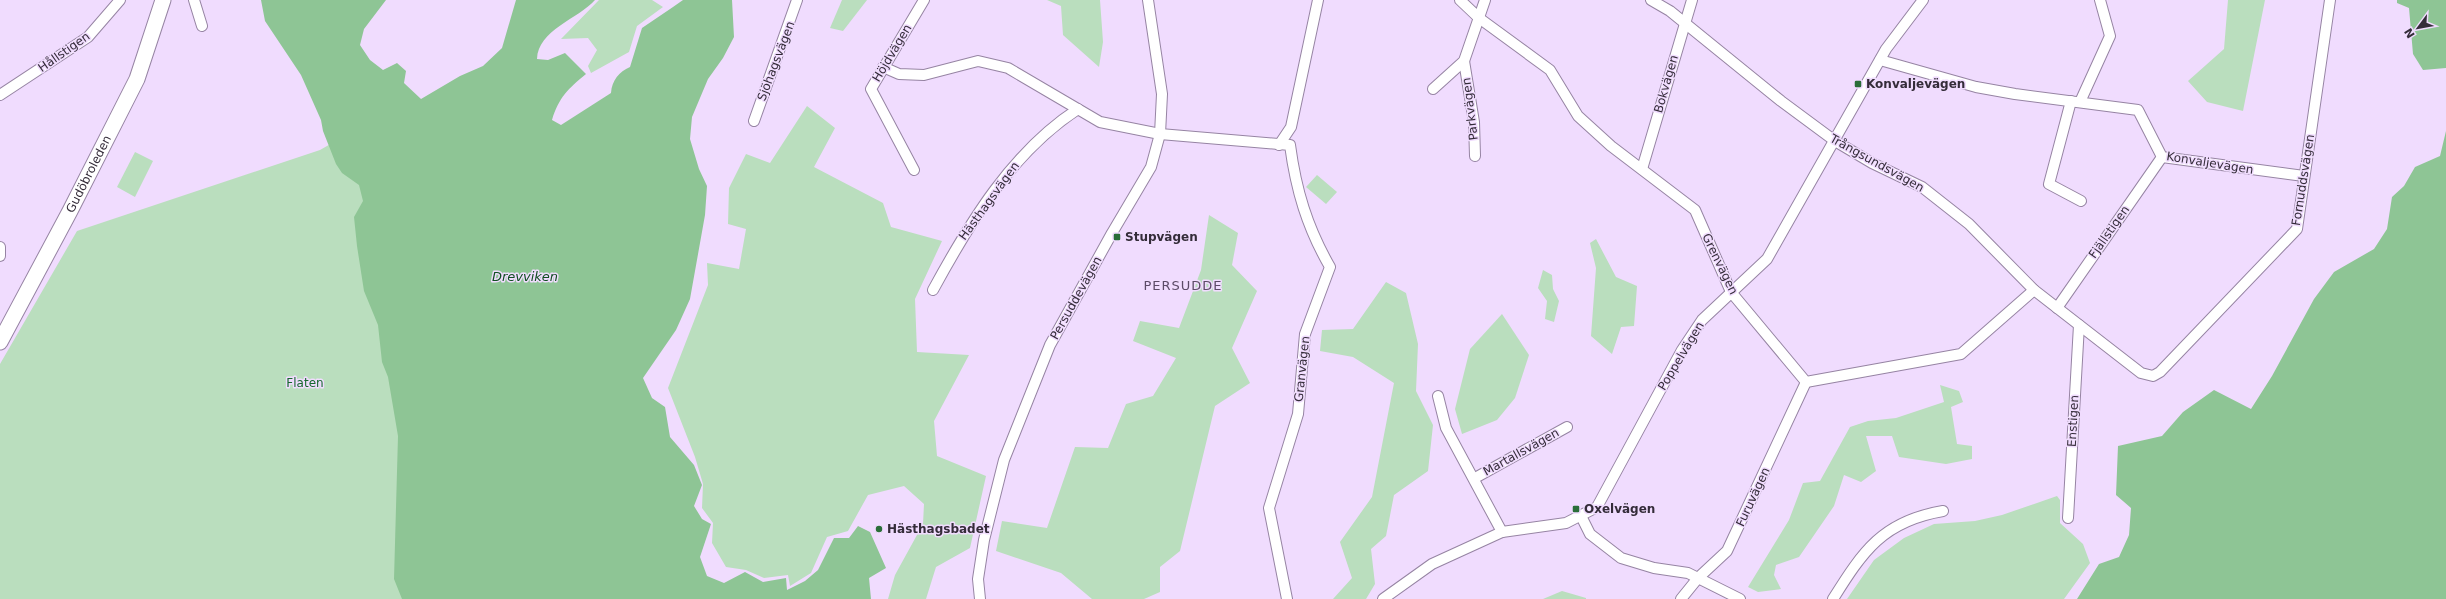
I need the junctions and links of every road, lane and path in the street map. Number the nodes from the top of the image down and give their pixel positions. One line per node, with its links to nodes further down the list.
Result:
1 (120, 0): 23 (street, Hållstigen)
2 (156, 0): 42 (main road, Gudöbroleden)
3 (163, 0): 44 (main road, Gudöbroleden)
4 (194, 0): 18 (street)
5 (797, 0): 26 (street, Sjöhagsvägen)
6 (924, 0): 21 (street, Höjdvägen)
7 (1148, 0): 27 (street, Persuddevägen)
8 (1318, 0): 29 (street)
9 (1460, 0): 16 (street, Grenvägen)
10 (1485, 0): 16 (street, Parkvägen)
11 (1651, 0): 17 (street, Trångsundsvägen)
12 (1692, 0): 17 (street, Bokvägen)
13 (1923, 0): 19 (street, Poppelvägen)
14 (2100, 0): 24 (street)
15 (2330, 0): 34 (street, Fornuddsvägen)
16 (1479, 18): 20 (street, Parkvägen); 32 (street, Grenvägen)
17 (1684, 22): 28 (street, Trångsundsvägen); 32 (street, Bokvägen)
18 (202, 26)
19 (1880, 60): 24 (street, Konvaljevägen); 28 (street, Poppelvägen)
20 (1464, 62): 22 (street, Parkvägen); 30 (street, Parkvägen)
21 (883, 67): 25 (street); 33 (street, Höjdvägen)
22 (1433, 89)
23 (0, 95)
24 (2076, 102): 31 (street, Konvaljevägen); 35 (street)
25 (1078, 109): 27 (street); 38 (street, Hästhagsvägen)
26 (754, 121)
27 (1160, 134): 29 (street); 55 (street, Persuddevägen)
28 (1835, 141): 39 (street, Trångsundsvägen); 40 (street, Poppelvägen)
29 (1279, 145): 56 (street, Granvägen)
30 (1475, 156)
31 (2162, 157): 34 (street, Konvaljevägen); 41 (street, Fjällstigen)
32 (1642, 168): 40 (street, Grenvägen)
33 (914, 170)
34 (2304, 176): 45 (street, Fornuddsvägen)
35 (2081, 201)
36 (0, 247): 37 (street)
37 (0, 256)
38 (932, 290)
39 (2034, 290): 41 (street, Trångsundsvägen); 46 (street)
40 (1731, 292): 46 (street, Grenvägen); 51 (street, Poppelvägen)
41 (2057, 308): 43 (street, Trångsundsvägen)
42 (0, 321)
43 (2079, 325): 45 (street, Trångsundsvägen); 52 (street, Enstigen)
44 (0, 342)
45 (2153, 376)
46 (1806, 382): 54 (street, Furuvägen)
47 (1438, 396): 49 (street, Martallsvägen)
48 (1567, 427): 49 (street, Martallsvägen)
49 (1474, 478): 53 (street, Martallsvägen)
50 (1943, 511): 60 (street)
51 (1581, 516): 53 (street, Poppelvägen); 54 (street)
52 (2068, 518)
53 (1502, 532): 57 (street, Poppelvägen)
54 (1698, 578): 58 (street, Furuvägen); 59 (street)
55 (980, 599)
56 (1287, 599)
57 (1383, 599)
58 (1680, 599)
59 (1740, 599)
60 (1833, 599)

